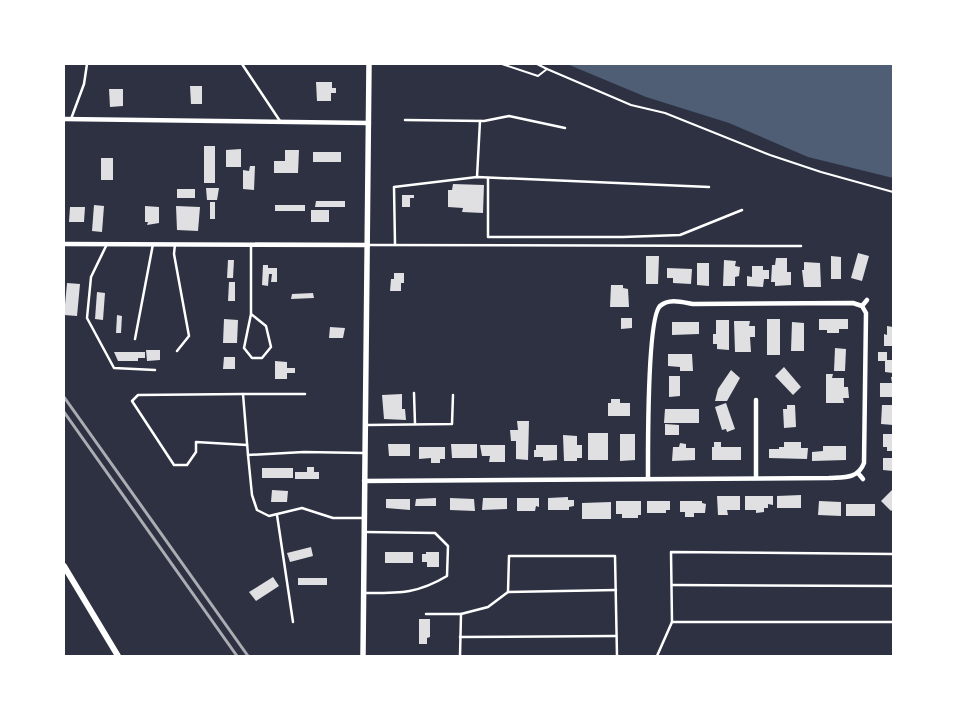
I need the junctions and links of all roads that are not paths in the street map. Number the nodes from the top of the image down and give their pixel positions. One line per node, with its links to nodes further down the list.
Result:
1 (87, 64): 5 (lane)
2 (242, 64): 8 (lane)
3 (369, 64): 9 (street)
4 (64, 119): 5 (street)
5 (71, 119): 8 (street)
6 (405, 120): 7 (lane)
7 (480, 121): 10 (lane); 11 (lane)
8 (281, 122): 9 (street)
9 (369, 123): 20 (street)
10 (565, 128)
11 (477, 177): 12 (lane); 21 (lane)
12 (488, 178): 13 (lane); 14 (lane)
13 (709, 187)
14 (742, 210)
15 (64, 244): 16 (street)
16 (106, 244): 17 (street); 30 (lane)
17 (153, 244): 18 (street); 28 (lane)
18 (175, 244): 19 (street); 29 (lane)
19 (251, 244): 20 (street); 27 (lane)
20 (368, 245): 21 (lane); 37 (street)
21 (395, 245): 22 (lane)
22 (801, 246)
23 (657, 299): 25 (street)
24 (867, 300): 26 (street)
25 (661, 305): 26 (street); 43 (street)
26 (862, 306): 41 (street)
27 (251, 314): 27 (lane)
28 (135, 339)
29 (177, 351)
30 (155, 370)
31 (414, 393): 36 (lane)
32 (243, 394): 33 (lane); 38 (lane); 38 (lane)
33 (304, 394)
34 (453, 395): 36 (lane)
35 (756, 400): 42 (street)
36 (415, 424): 37 (lane)
37 (366, 425): 39 (street)
38 (247, 445): 40 (lane)
39 (364, 453): 40 (lane); 45 (street)
40 (248, 455): 46 (lane)
41 (858, 473): 42 (street); 44 (street)
42 (756, 478): 43 (street)
43 (648, 479): 45 (street)
44 (863, 479)
45 (364, 481): 47 (street)
46 (277, 515): 47 (lane); 59 (lane)
47 (365, 518): 48 (street)
48 (365, 532): 55 (street); 55 (lane)
49 (893, 554): 51 (lane)
50 (64, 566): 56 (main road)
51 (672, 585): 52 (lane); 60 (lane)
52 (893, 586)
53 (616, 590): 54 (lane); 54 (lane); 62 (lane)
54 (508, 592): 58 (lane)
55 (363, 593): 66 (street)
56 (92, 612): 64 (main road); 65 (main road)
57 (426, 614): 58 (lane)
58 (461, 614): 63 (lane)
59 (293, 622)
60 (672, 622): 61 (lane); 69 (lane)
61 (893, 622)
62 (617, 636): 63 (lane); 68 (lane)
63 (460, 637): 67 (lane)
64 (113, 656)
65 (118, 656)
66 (363, 656)
67 (460, 656)
68 (617, 656)
69 (657, 656)

